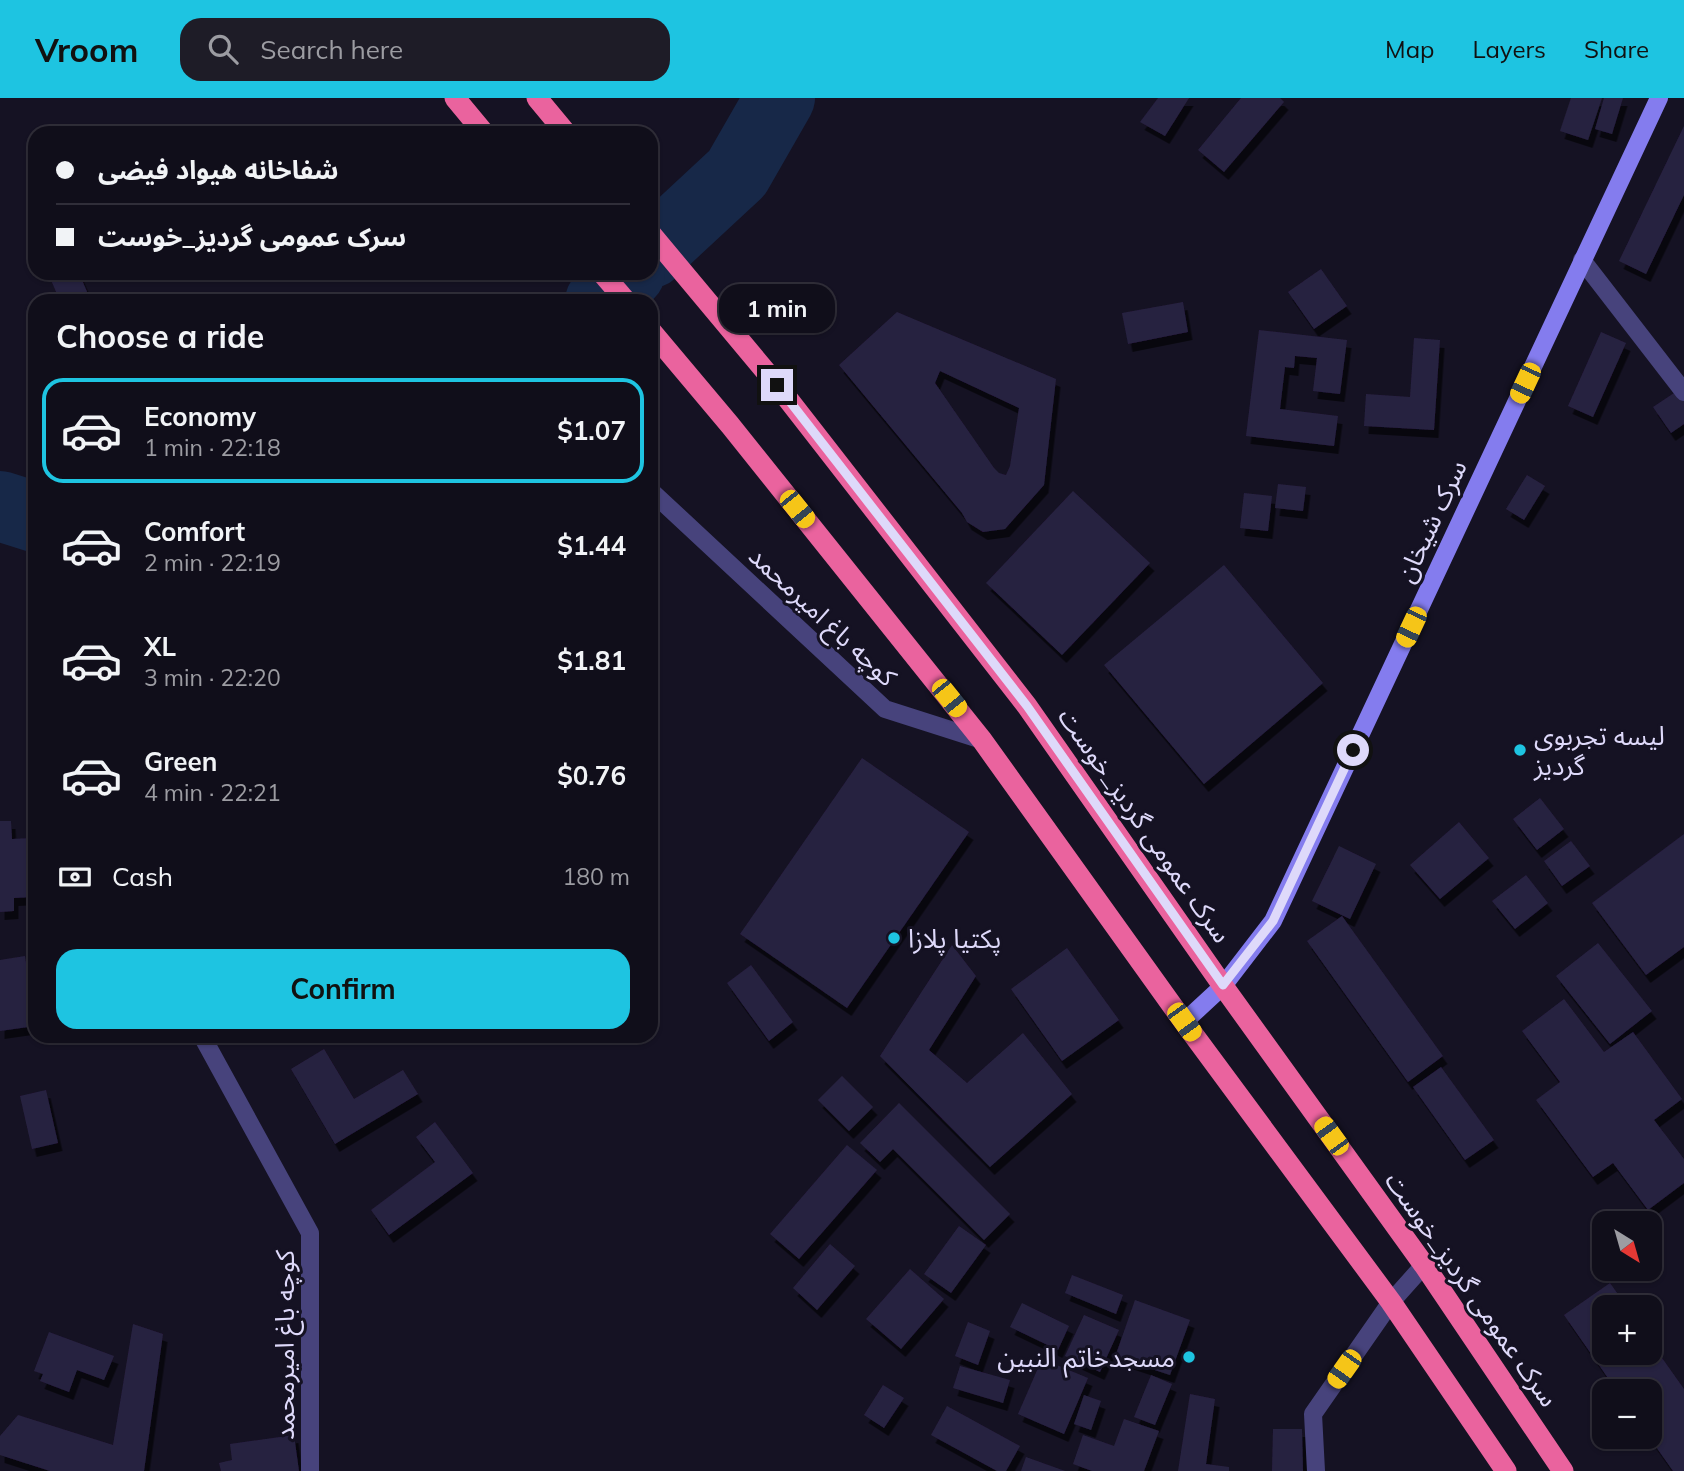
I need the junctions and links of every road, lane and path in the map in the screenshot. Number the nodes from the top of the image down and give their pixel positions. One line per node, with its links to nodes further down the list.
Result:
1 (455, 98): 4 (highway)
2 (537, 98): 5 (highway)
3 (1659, 98): 7 (street, سرک شیخان)
4 (478, 126)
5 (560, 126)
6 (658, 242): 14 (highway, سرک عمومی گردیز_خوست)
7 (1583, 260): 11 (street); 14 (street, سرک شیخان)
8 (608, 280): 9 (highway)
9 (620, 294)
10 (658, 339): 13 (highway)
11 (1684, 392)
12 (658, 498): 13 (street, کوچه باغ امیرمحمد)
13 (982, 740): 15 (highway)
14 (1223, 985): 15 (street, سرک شیخان); 17 (highway, سرک عمومی گردیز_خوست)
15 (1184, 1022): 18 (highway)
16 (206, 1043): 19 (street, کوچه باغ امیرمحمد)
17 (1424, 1265): 18 (street); 22 (highway, سرک عمومی گردیز_خوست)
18 (1391, 1302): 20 (street); 21 (highway)
19 (310, 1471)
20 (1316, 1471)
21 (1506, 1471)
22 (1563, 1471)

